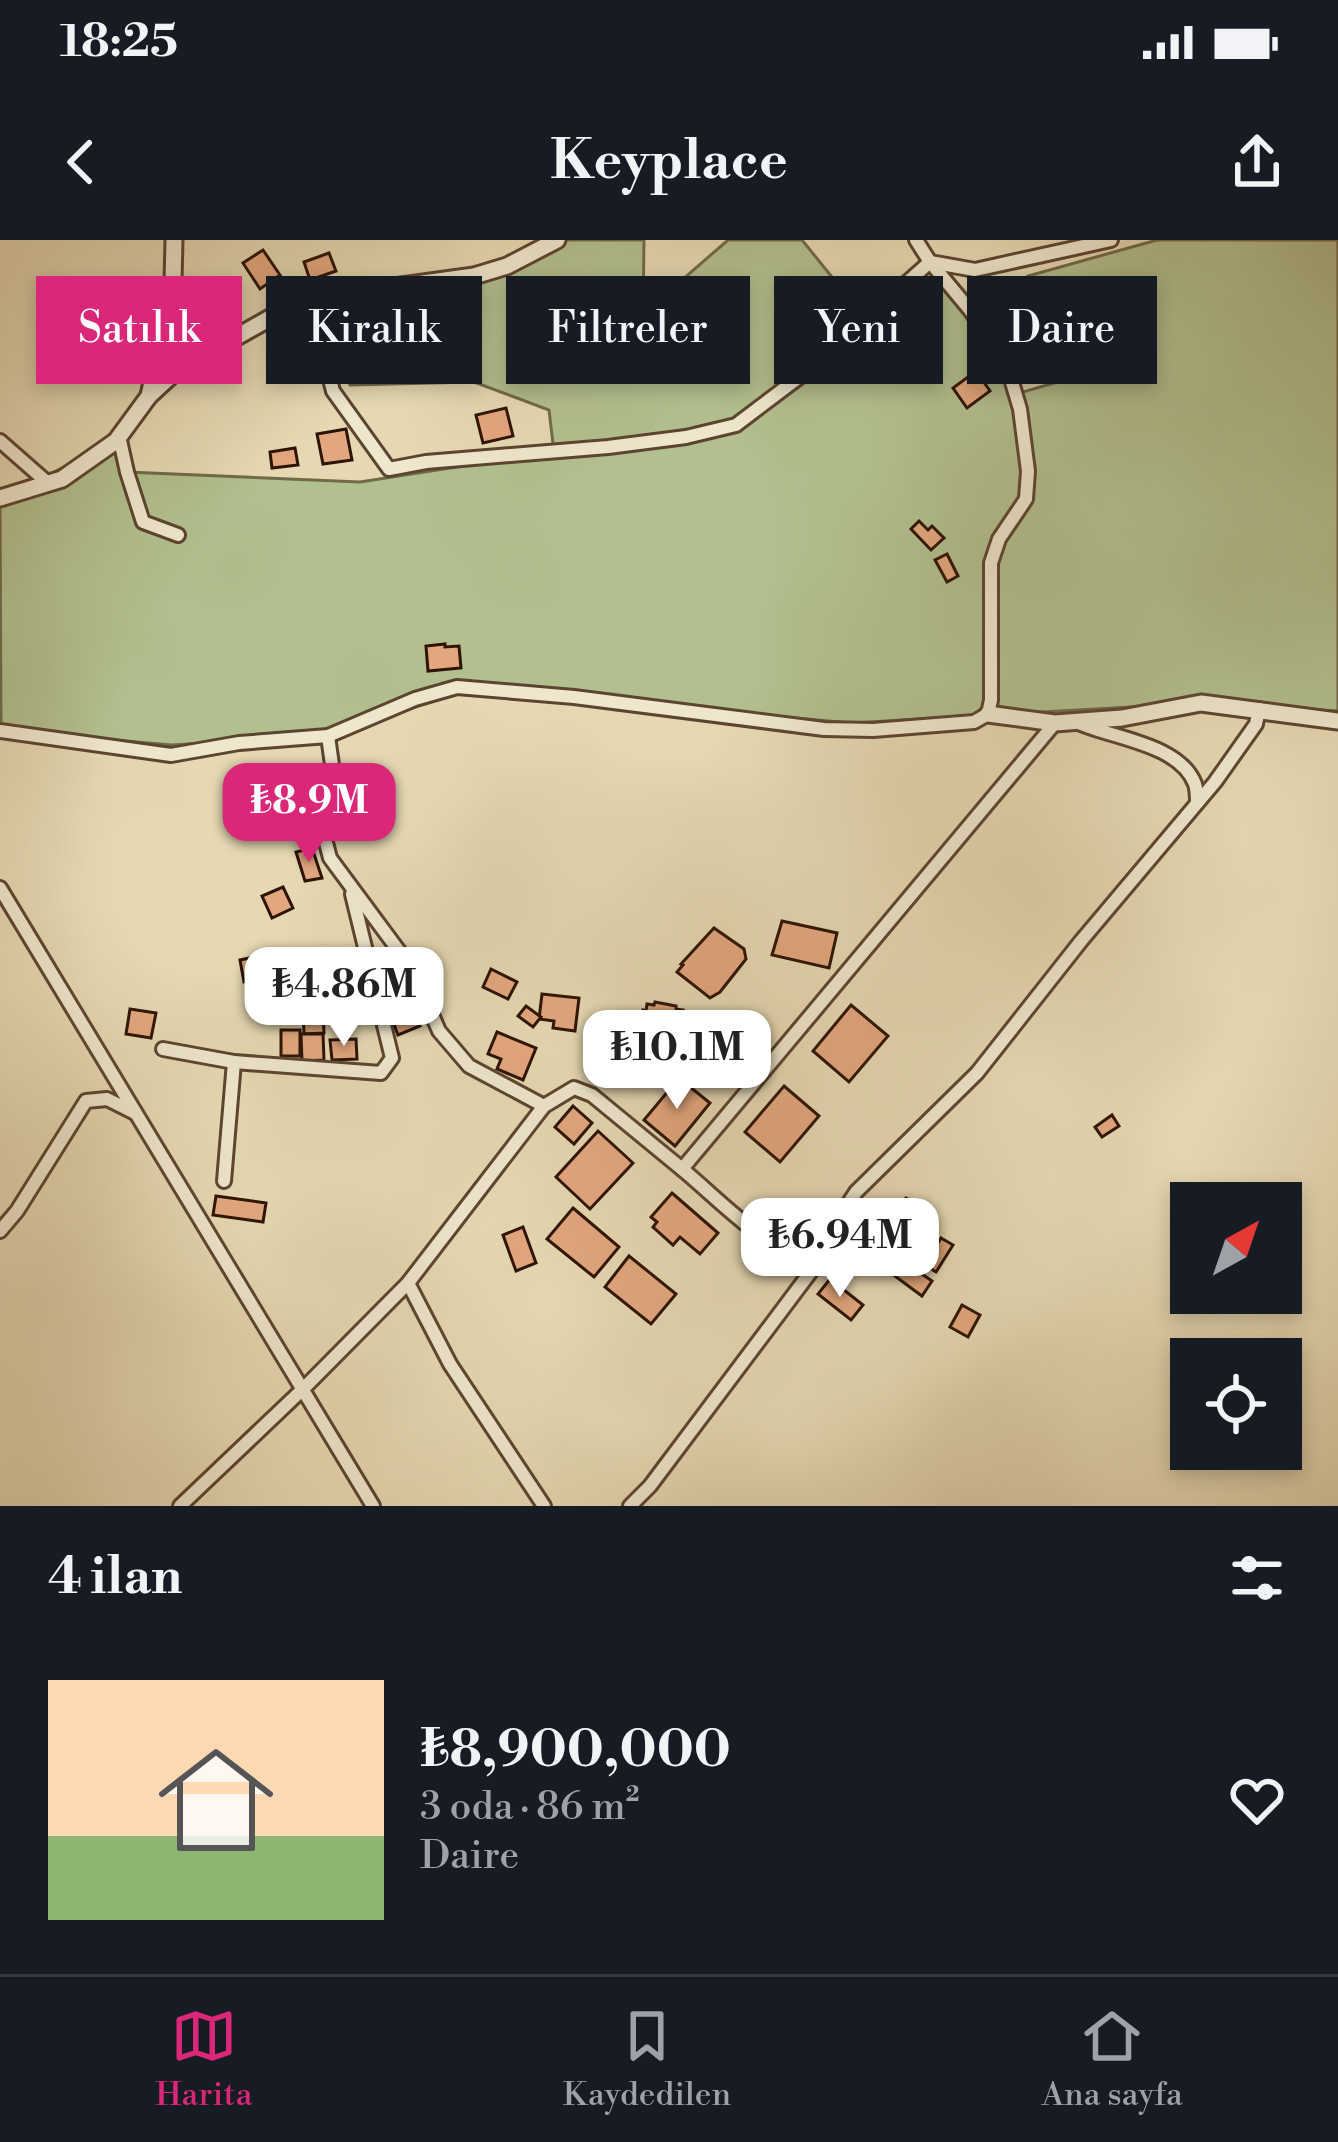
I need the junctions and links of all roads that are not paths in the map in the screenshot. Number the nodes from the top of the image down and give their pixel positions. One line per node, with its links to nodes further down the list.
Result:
1 (174, 240): 9 (street)
2 (557, 240): 6 (street)
3 (916, 240): 5 (street)
4 (1111, 240): 5 (street)
5 (930, 262): 8 (street); 16 (street)
6 (474, 276)
7 (266, 320): 9 (street)
8 (331, 384)
9 (149, 396): 10 (street)
10 (119, 436): 12 (street); 14 (street)
11 (0, 441): 12 (street)
12 (49, 484): 13 (street)
13 (0, 498)
14 (178, 535)
15 (1259, 709): 17 (street); 18 (street); 22 (street)
16 (988, 714): 19 (street); 21 (street)
17 (1338, 721)
18 (1075, 722): 19 (street); 22 (street)
19 (1055, 723): 29 (street)
20 (0, 731): 21 (street)
21 (328, 736): 23 (street)
22 (1197, 803): 32 (street)
23 (351, 887): 26 (street); 27 (street)
24 (0, 888): 28 (street)
25 (163, 1049): 26 (street)
26 (234, 1062): 30 (street)
27 (544, 1106): 29 (street); 33 (street)
28 (140, 1115): 31 (street); 34 (street)
29 (682, 1168): 32 (street)
30 (224, 1181)
31 (0, 1231)
32 (818, 1262): 38 (street)
33 (408, 1283): 34 (street); 37 (street)
34 (303, 1389): 35 (street); 36 (street)
35 (180, 1506)
36 (374, 1506)
37 (544, 1506)
38 (630, 1506)

